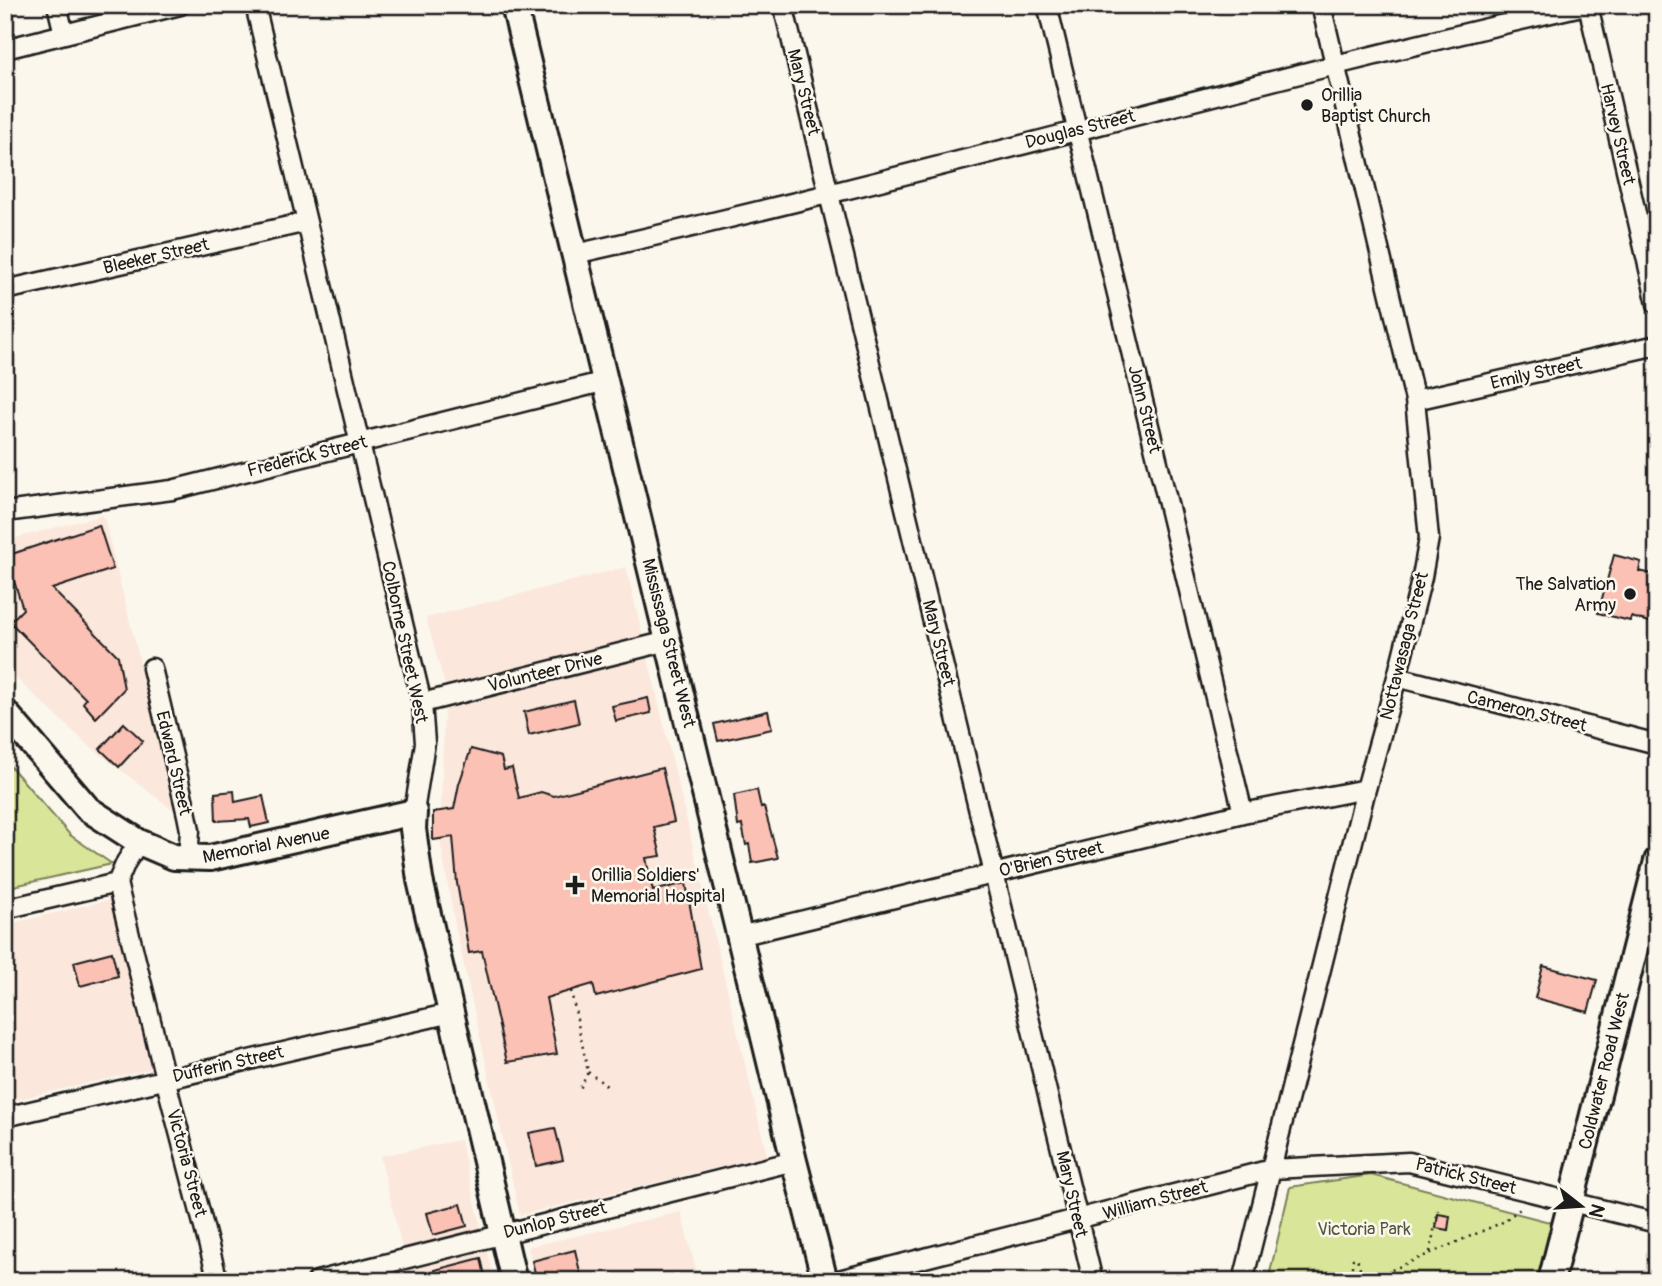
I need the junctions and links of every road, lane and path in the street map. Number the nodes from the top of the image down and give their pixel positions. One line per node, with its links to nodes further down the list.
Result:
1 (57, 5): 9 (street)
2 (180, 5): 9 (street)
3 (255, 5): 14 (street, Colborne Street West)
4 (514, 5): 15 (main road, Mississaga Street West)
5 (783, 5): 13 (street, Mary Street)
6 (1047, 5): 12 (street, John Street)
7 (1321, 5): 11 (street, Nottawasaga Street)
8 (1587, 5): 11 (street, Douglas Street); 17 (street, Harvey Street)
9 (64, 34): 10 (street)
10 (5, 49)
11 (1335, 66): 12 (street, Douglas Street); 20 (street, Nottawasaga Street)
12 (1077, 130): 13 (street, Douglas Street); 31 (street, John Street)
13 (828, 193): 15 (street, Douglas Street); 35 (street, Mary Street)
14 (307, 222): 16 (street, Bleeker Street); 21 (street, Colborne Street West)
15 (575, 254): 19 (main road, Mississaga Street West)
16 (5, 290)
17 (1657, 304)
18 (1657, 345): 20 (street, Emily Street)
19 (606, 381): 21 (street, Frederick Street); 23 (main road, Mississaga Street West)
20 (1415, 400): 25 (street, Nottawasaga Street)
21 (360, 442): 22 (street, Frederick Street); 26 (street, Colborne Street West)
22 (5, 512)
23 (668, 641): 26 (street, Volunteer Drive); 38 (main road, Mississaga Street West)
24 (152, 668): 33 (street, Edward Street)
25 (1397, 677): 28 (street, Cameron Street); 29 (street, Nottawasaga Street)
26 (422, 703): 30 (street, Colborne Street West)
27 (5, 712): 32 (main road, Memorial Avenue)
28 (1657, 744)
29 (1366, 789): 31 (street, O'Brien Street); 47 (street, Nottawasaga Street)
30 (414, 812): 33 (main road, Memorial Avenue); 40 (main road, Colborne Street West)
31 (1243, 813): 35 (street, O'Brien Street)
32 (139, 842): 33 (main road, Memorial Avenue); 36 (street)
33 (188, 859)
34 (1657, 861): 49 (main road, Coldwater Road West)
35 (995, 872): 38 (street, O'Brien Street); 51 (street, Mary Street)
36 (117, 883): 37 (street); 42 (street, Victoria Street)
37 (5, 909)
38 (739, 936): 46 (main road, Mississaga Street West)
39 (571, 991): 41 (path)
40 (451, 1013): 42 (street, Dufferin Street); 53 (main road, Colborne Street West)
41 (589, 1072): 43 (path); 44 (path)
42 (165, 1078): 45 (street, Dufferin Street); 55 (street, Victoria Street)
43 (607, 1086)
44 (579, 1091)
45 (5, 1117)
46 (793, 1161): 53 (street, Dunlop Street); 58 (main road, Mississaga Street West)
47 (1272, 1170): 48 (street, Patrick Street); 51 (street, William Street); 61 (street, Nottawasaga Street)
48 (1539, 1194): 49 (street, Patrick Street); 54 (path)
49 (1571, 1202): 52 (street, Patrick Street); 64 (main road, Coldwater Road West)
50 (1438, 1210): 54 (path)
51 (1079, 1220): 59 (street, William Street); 60 (street, Mary Street)
52 (1657, 1223)
53 (503, 1234): 56 (street, Dunlop Street); 57 (main road, Colborne Street West)
54 (1430, 1253): 63 (path)
55 (218, 1281)
56 (317, 1281)
57 (514, 1281)
58 (825, 1281)
59 (835, 1281)
60 (1093, 1281)
61 (1243, 1281)
62 (1350, 1281): 63 (path)
63 (1365, 1281)
64 (1551, 1281)

